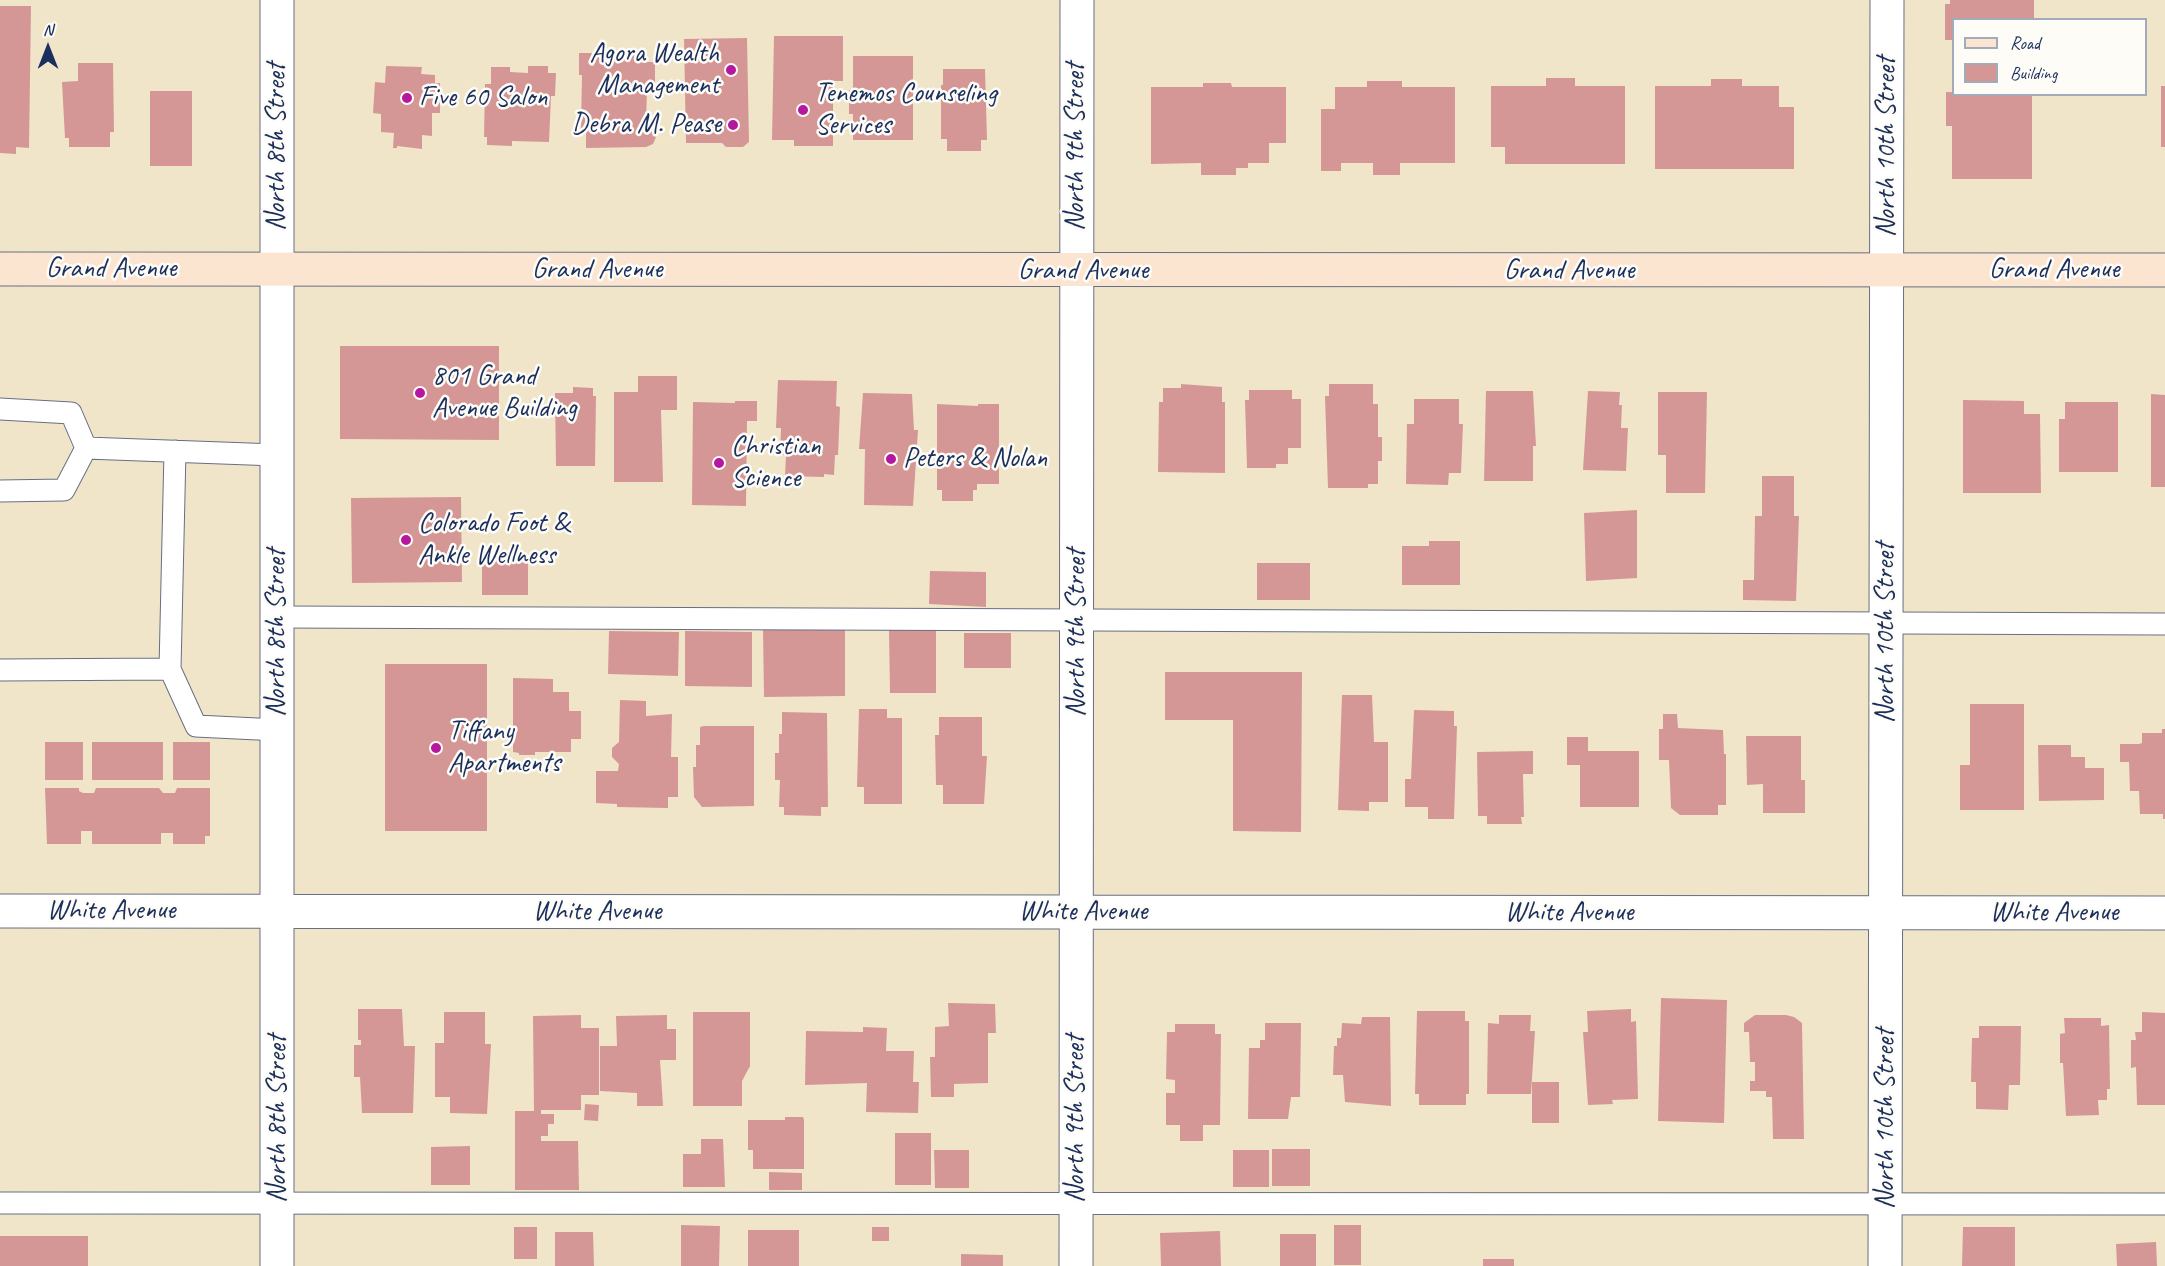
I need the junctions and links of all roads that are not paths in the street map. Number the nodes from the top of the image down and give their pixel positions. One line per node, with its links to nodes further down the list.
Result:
1 (277, 0): 5 (street, North 8th Street)
2 (1077, 0): 7 (street, North 9th Street)
3 (1887, 0): 8 (street, North 10th Street)
4 (0, 269): 5 (main road, Grand Avenue)
5 (277, 269): 7 (main road, Grand Avenue); 12 (street, North 8th Street)
6 (2165, 270): 8 (main road, Grand Avenue)
7 (1075, 271): 8 (main road, Grand Avenue); 15 (street, North 9th Street)
8 (1887, 271): 16 (street, North 10th Street)
9 (0, 409): 10 (lane)
10 (86, 448): 11 (lane); 13 (lane)
11 (175, 451): 12 (lane); 18 (lane)
12 (276, 455): 14 (street, North 8th Street)
13 (0, 491)
14 (278, 617): 15 (lane); 20 (street, North 8th Street)
15 (1078, 620): 16 (lane); 23 (street, North 9th Street)
16 (1886, 623): 17 (lane); 24 (street, North 10th Street)
17 (2165, 624)
18 (170, 669): 19 (lane); 20 (lane)
19 (0, 670)
20 (278, 730): 22 (street, North 8th Street)
21 (0, 911): 22 (street, White Avenue)
22 (279, 912): 23 (street, White Avenue); 27 (street, North 8th Street)
23 (1075, 912): 24 (street, White Avenue); 29 (street, North 9th Street)
24 (1886, 913): 25 (street, White Avenue); 30 (street, North 10th Street)
25 (2165, 913)
26 (0, 1203): 27 (lane)
27 (277, 1204): 29 (lane); 31 (street, North 8th Street)
28 (2165, 1204): 30 (lane)
29 (1076, 1205): 30 (lane); 32 (street, North 9th Street)
30 (1885, 1205): 33 (street, North 10th Street)
31 (277, 1266)
32 (1076, 1266)
33 (1885, 1266)

